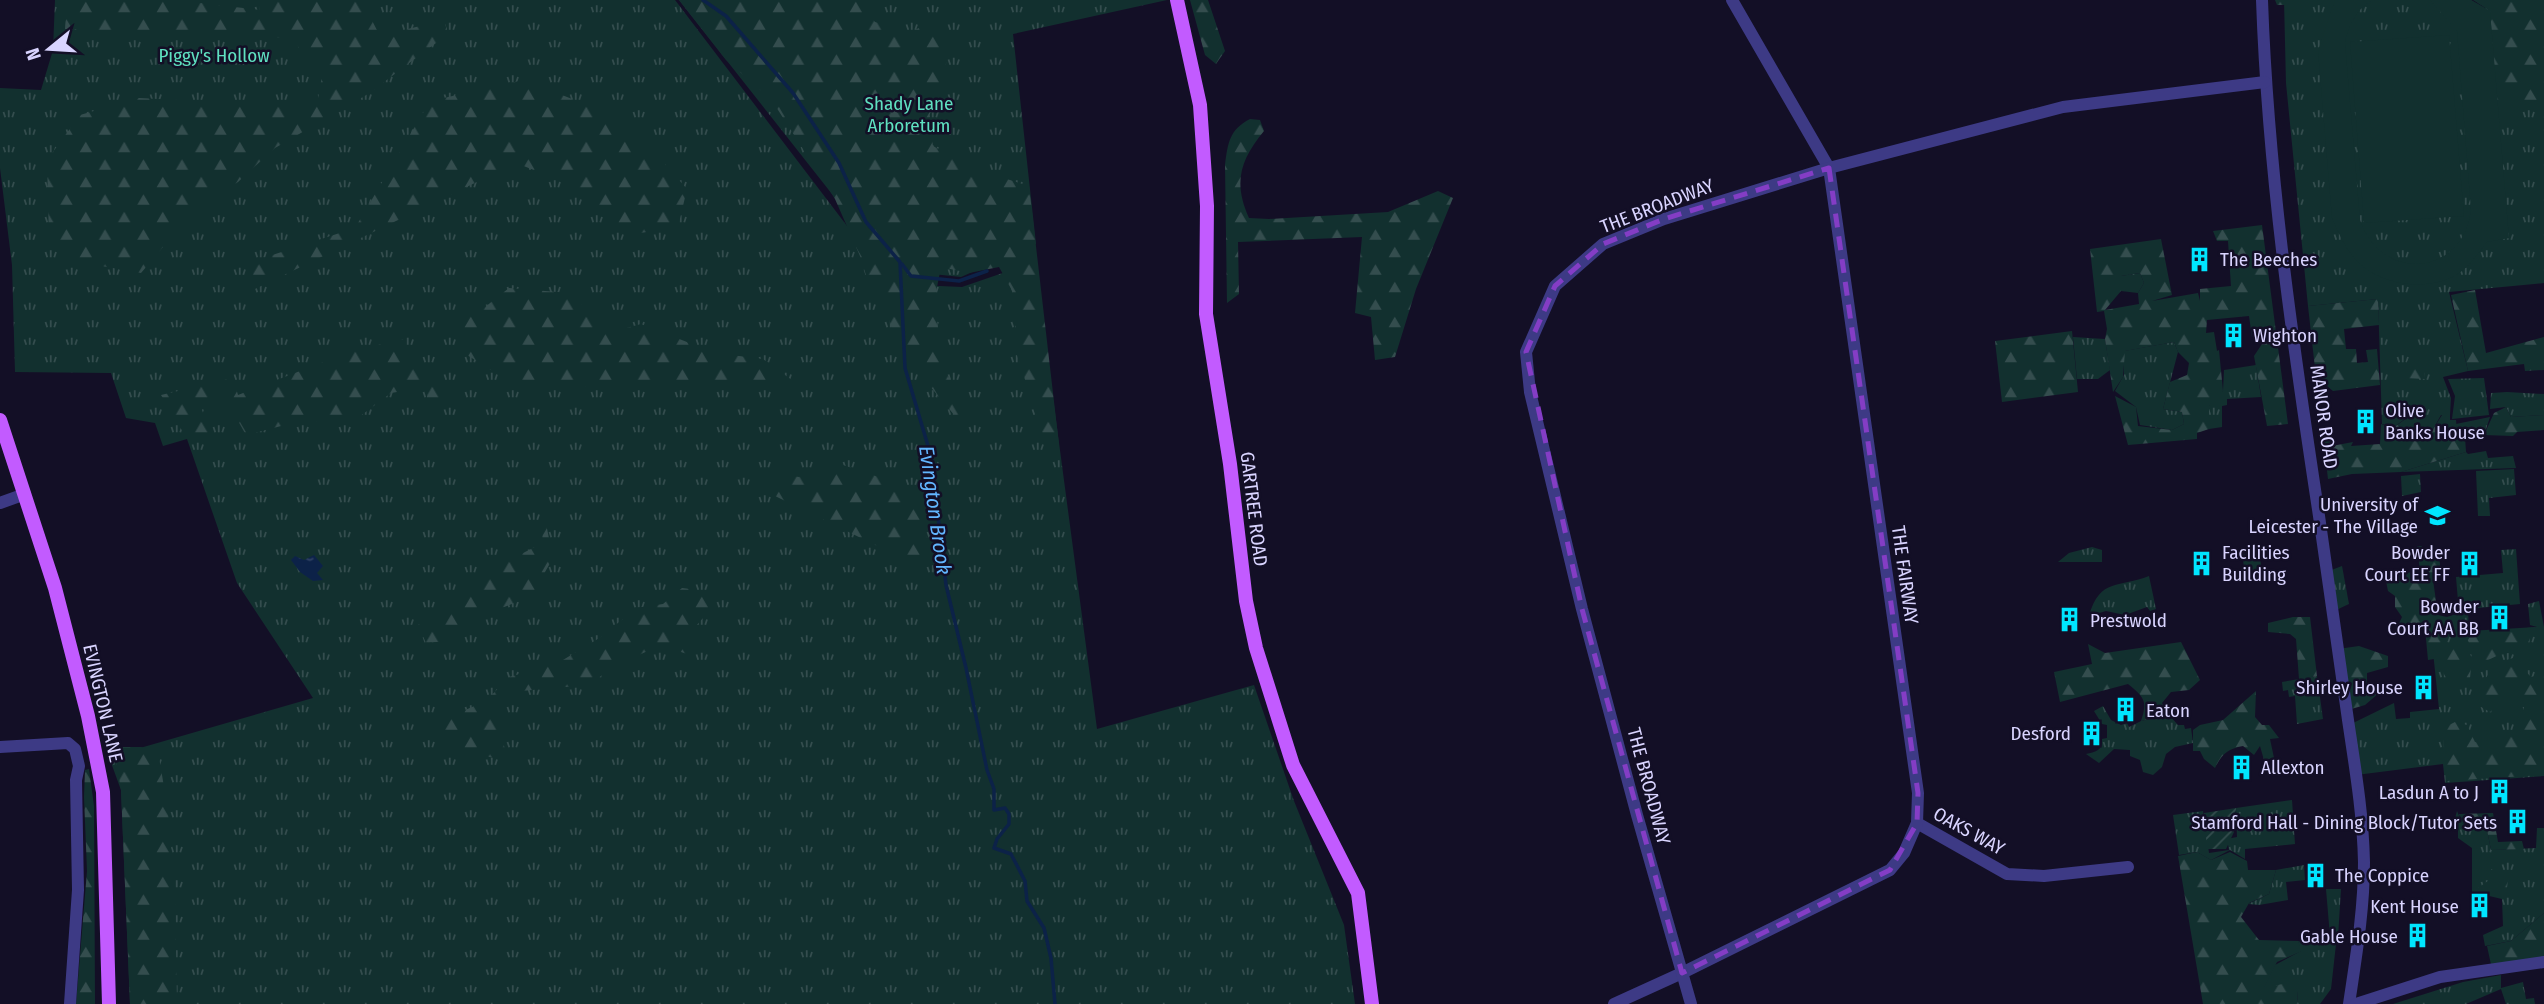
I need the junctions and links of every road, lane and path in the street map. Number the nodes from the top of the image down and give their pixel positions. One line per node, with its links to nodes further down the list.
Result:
1 (1177, 0): 16 (main road, GARTREE ROAD)
2 (1732, 0): 5 (street, THE FAIRWAY)
3 (2262, 0): 4 (street, MANOR ROAD)
4 (2265, 82): 5 (street, THE BROADWAY); 19 (street, MANOR ROAD)
5 (1829, 169): 10 (street, THE FAIRWAY); 13 (street, THE BROADWAY)
6 (0, 420): 7 (main road, EVINGTON LANE)
7 (25, 494): 8 (street); 15 (main road, EVINGTON LANE)
8 (0, 503)
9 (0, 747): 14 (street, EVINGTON LANE)
10 (1917, 823): 11 (street, OAKS WAY); 13 (street, THE FAIRWAY)
11 (2128, 867)
12 (2544, 962): 20 (street)
13 (1682, 973): 17 (street, THE FAIRWAY); 18 (street, THE BROADWAY)
14 (70, 1004)
15 (109, 1004)
16 (1373, 1004)
17 (1614, 1004)
18 (1691, 1004)
19 (2349, 1004)
20 (2356, 1004)

